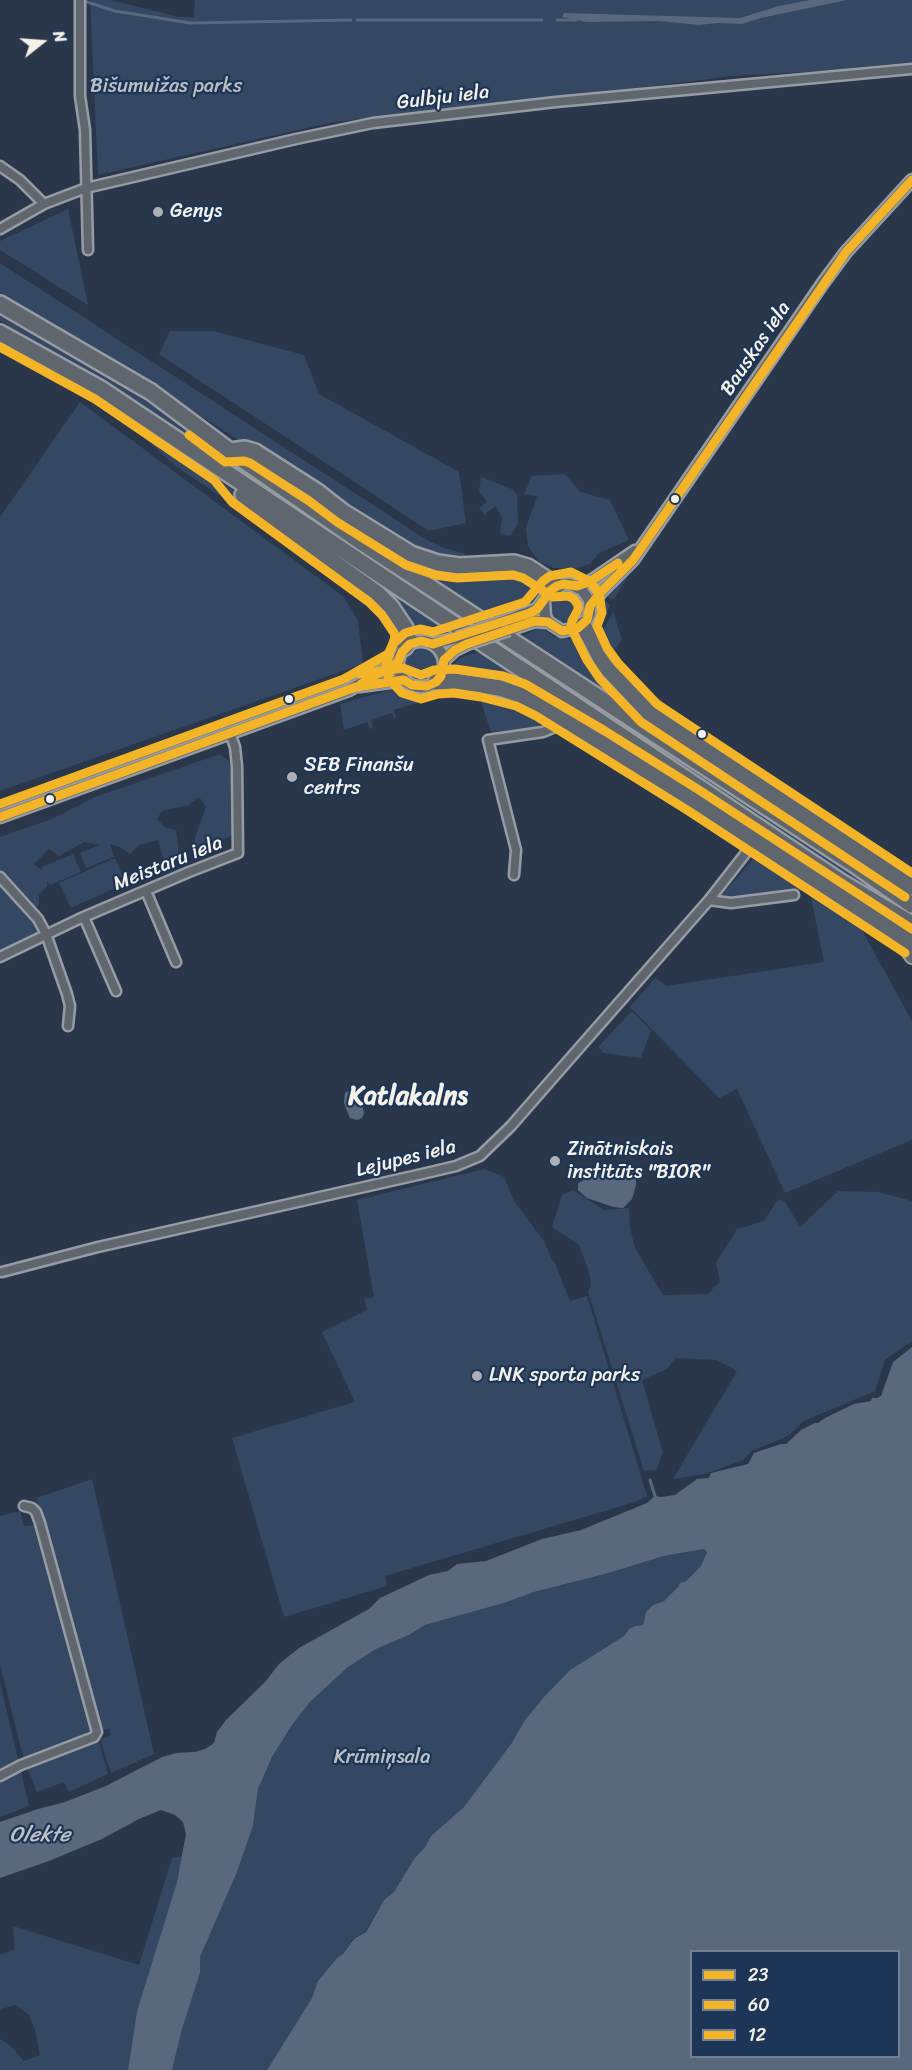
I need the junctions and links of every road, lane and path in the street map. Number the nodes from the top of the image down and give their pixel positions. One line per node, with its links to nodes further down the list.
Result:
1 (80, 0): 5 (street)
2 (912, 69): 5 (street, Gulbju iela)
3 (0, 166): 6 (street)
4 (912, 180): 13 (main road, Bauskas iela)
5 (86, 188): 6 (street, Gulbju iela); 8 (street)
6 (44, 204): 7 (street, Gulbju iela)
7 (0, 229)
8 (88, 250)
9 (0, 304): 11 (highway)
10 (0, 333): 12 (highway)
11 (230, 451): 14 (highway); 39 (highway)
12 (223, 471): 23 (highway); 41 (highway)
13 (641, 547): 15 (main road); 17 (main road, Bauskas iela)
14 (557, 586): 15 (main road); 16 (main road)
15 (577, 586): 17 (main road)
16 (544, 602): 18 (main road); 20 (main road)
17 (590, 606): 19 (main road)
18 (548, 622): 19 (main road); 20 (main road)
19 (583, 625): 35 (highway)
20 (504, 626): 21 (main road, bridge)
21 (462, 641): 22 (main road); 24 (main road)
22 (433, 645): 23 (main road); 24 (main road)
23 (405, 647): 25 (main road)
24 (444, 660): 27 (main road)
25 (398, 662): 26 (main road); 28 (main road)
26 (404, 680): 27 (main road); 28 (main road)
27 (436, 682): 29 (highway)
28 (356, 687): 30 (main road)
29 (560, 718): 32 (highway); 33 (street)
30 (230, 733): 31 (main road); 36 (street, Meistaru iela)
31 (0, 817)
32 (756, 840): 38 (street, Lejupes iela); 42 (highway)
33 (514, 875)
34 (0, 877): 43 (street)
35 (912, 887)
36 (146, 891): 40 (street, Meistaru iela); 47 (street)
37 (794, 895): 38 (street)
38 (708, 900): 50 (street, Lejupes iela)
39 (912, 905)
40 (84, 917): 43 (street, Meistaru iela); 48 (street)
41 (912, 924)
42 (892, 931): 44 (highway); 46 (main road)
43 (46, 934): 45 (street, Meistaru iela); 49 (street)
44 (912, 944)
45 (0, 957)
46 (912, 957)
47 (177, 962)
48 (116, 991)
49 (68, 1026)
50 (2, 1272)
51 (24, 1506): 52 (street)
52 (0, 1776)

